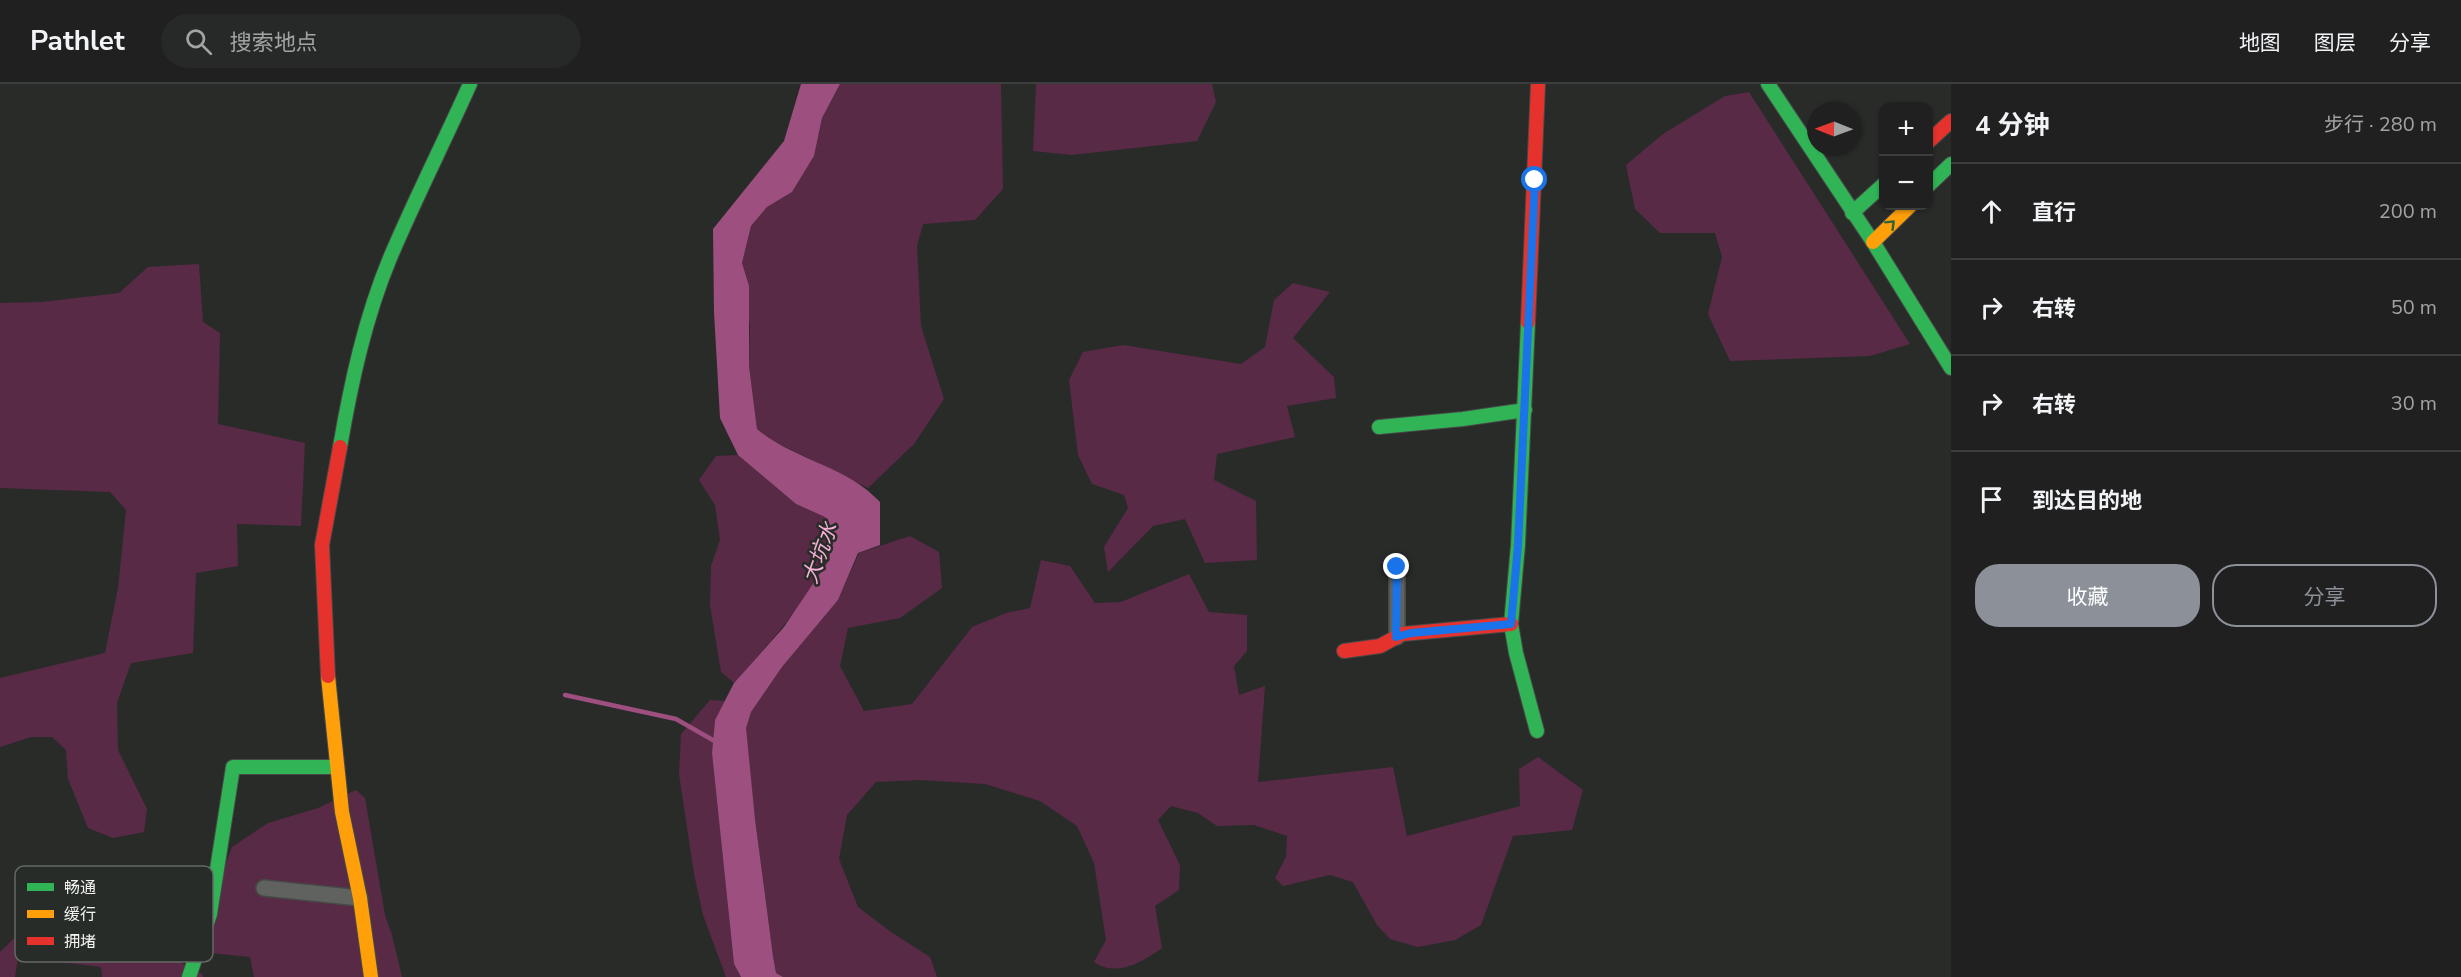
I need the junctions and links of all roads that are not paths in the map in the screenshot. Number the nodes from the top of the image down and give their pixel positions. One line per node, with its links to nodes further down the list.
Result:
1 (470, 84): 20 (main road)
2 (1538, 84): 13 (main road)
3 (1768, 84): 10 (main road)
4 (1951, 121): 5 (main road)
5 (1933, 138)
6 (1951, 164): 7 (main road)
7 (1933, 182)
8 (1879, 189): 10 (main road)
9 (1906, 210): 11 (main road, one-way to 9)
10 (1852, 213): 11 (main road)
11 (1873, 242): 12 (main road)
12 (1951, 368)
13 (1525, 411): 14 (main road); 16 (main road)
14 (1379, 426)
15 (1397, 567): 17 (street)
16 (1511, 624): 17 (main road); 19 (main road)
17 (1396, 637): 18 (main road)
18 (1344, 651)
19 (1537, 731)
20 (337, 767): 22 (main road); 23 (main road)
21 (264, 888): 23 (street)
22 (213, 895)
23 (360, 898): 26 (main road)
24 (194, 962): 25 (main road)
25 (189, 977)
26 (371, 977)

